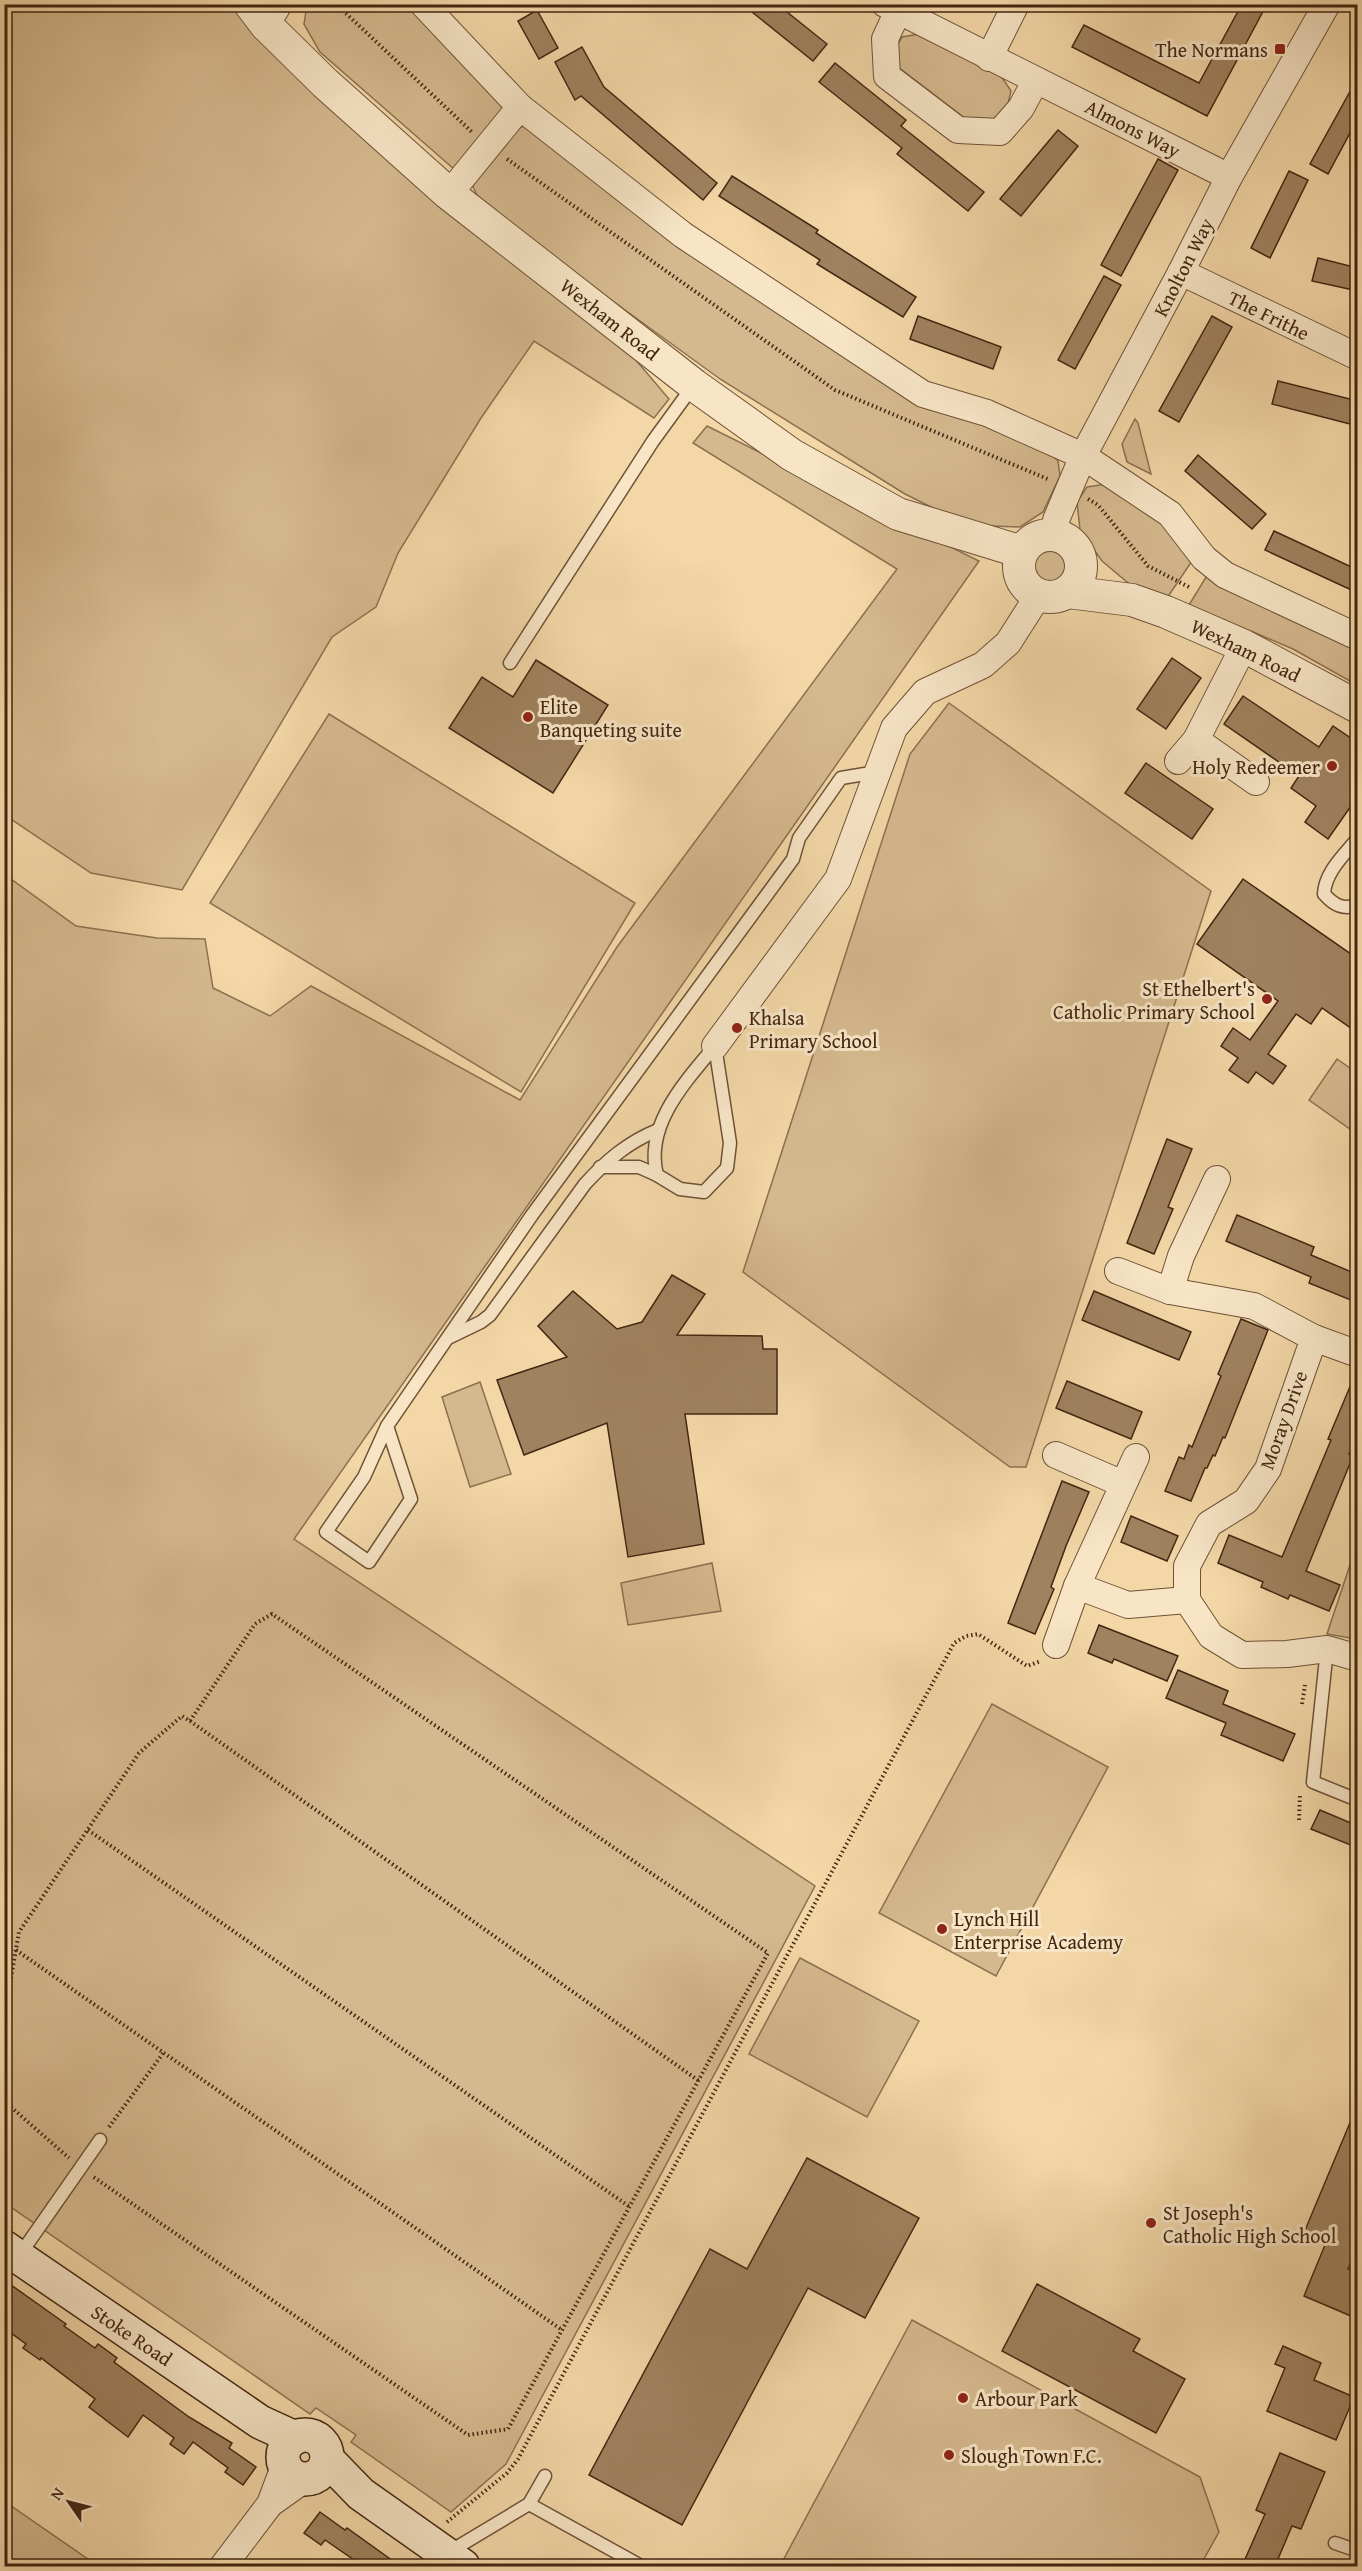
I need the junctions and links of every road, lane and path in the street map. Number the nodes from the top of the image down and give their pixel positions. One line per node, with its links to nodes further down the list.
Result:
1 (336, 4): 10 (path)
2 (423, 4): 9 (street)
3 (1016, 4): 7 (street)
4 (1327, 4): 12 (street, Knolton Way)
5 (892, 8): 7 (street, Almons Way); 8 (street, Almons Way)
6 (265, 11): 13 (street, Wexham Road)
7 (989, 58): 8 (street, Almons Way)
8 (1036, 80): 12 (street, Almons Way)
9 (520, 107): 13 (street); 17 (street)
10 (479, 139)
11 (503, 156): 18 (path)
12 (1229, 177): 14 (street, Knolton Way)
13 (449, 194): 16 (street, Wexham Road)
14 (1181, 272): 15 (street, The Frithe); 17 (street, Knolton Way)
15 (1358, 357)
16 (694, 385): 21 (street, Wexham Road); 27 (lane)
17 (1083, 456): 20 (street, Knolton Way); 25 (street)
18 (1053, 482)
19 (1083, 496): 22 (path)
20 (1068, 545): 21 (street); 23 (street); 24 (street, Wexham Road)
21 (1022, 552): 23 (street)
22 (1189, 588)
23 (1053, 594): 24 (street, Wexham Road); 31 (street)
24 (1132, 600): 26 (street, Wexham Road)
25 (1358, 636)
26 (1244, 646): 28 (street, Wexham Road); 29 (street)
27 (510, 663)
28 (1358, 707)
29 (1196, 740): 30 (street); 32 (street)
30 (1178, 761)
31 (878, 771): 35 (street); 42 (lane)
32 (1256, 782)
33 (1358, 838): 34 (lane)
34 (1358, 905)
35 (715, 1046): 36 (lane); 38 (lane)
36 (658, 1130): 37 (lane); 38 (lane)
37 (600, 1167): 38 (lane); 42 (lane)
38 (657, 1175)
39 (1217, 1179): 41 (street)
40 (1118, 1271): 41 (street)
41 (1170, 1291): 43 (street)
42 (448, 1338): 45 (lane)
43 (1314, 1338): 44 (street); 50 (street, Moray Drive)
44 (1358, 1354)
45 (387, 1426): 45 (lane)
46 (1056, 1455): 48 (street)
47 (1136, 1456): 48 (street)
48 (1123, 1484): 49 (street)
49 (1077, 1586): 50 (street); 51 (street)
50 (1187, 1600): 52 (street)
51 (1056, 1645): 72 (path)
52 (1328, 1649): 53 (street); 55 (lane)
53 (1358, 1658)
54 (190, 1721): 56 (path); 60 (path); 60 (path)
55 (1355, 1798)
56 (88, 1830): 57 (path); 64 (path)
57 (16, 1950): 58 (path); 59 (path)
58 (4, 2018)
59 (164, 2052): 62 (path); 66 (path)
60 (699, 2080): 64 (path)
61 (4, 2101): 63 (path)
62 (100, 2140): 63 (lane)
63 (81, 2168): 65 (lane); 66 (path)
64 (630, 2206): 66 (path)
65 (11, 2252): 67 (main road, Stoke Road)
66 (562, 2330)
67 (302, 2462): 72 (main road, Stoke Road); 73 (street)
68 (545, 2476): 69 (lane)
69 (529, 2504): 72 (lane); 74 (lane)
70 (1335, 2543): 71 (lane)
71 (1358, 2551)
72 (454, 2561)
73 (223, 2566)
74 (641, 2566)

